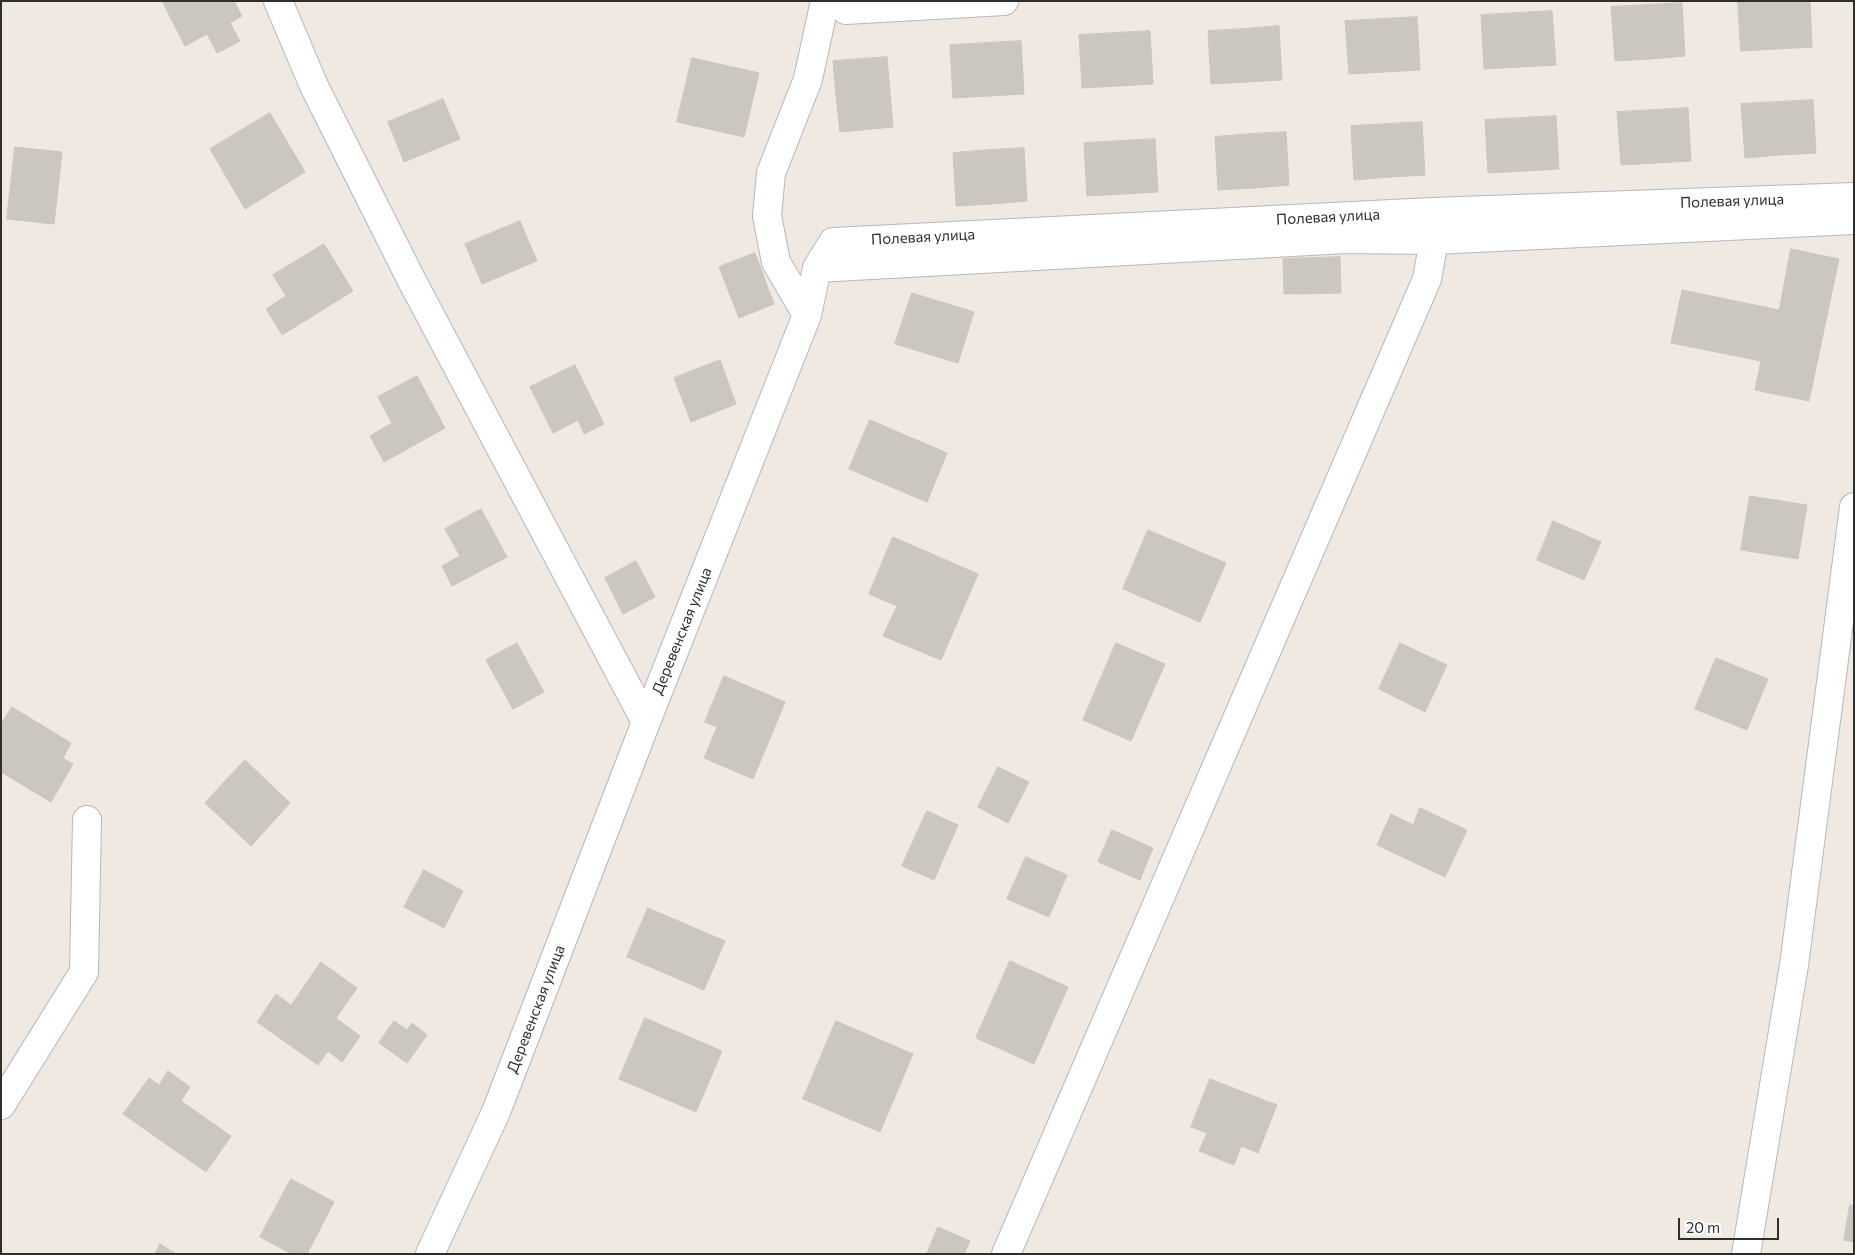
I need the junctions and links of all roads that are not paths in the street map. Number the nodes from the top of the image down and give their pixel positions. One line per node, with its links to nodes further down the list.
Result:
1 (278, 1): 11 (street)
2 (1004, 1): 3 (street)
3 (835, 6): 9 (street)
4 (1854, 197): 5 (street, Полевая улица)
5 (1432, 212): 7 (street); 8 (street, Полевая улица)
6 (1854, 220): 7 (street)
7 (1434, 240): 8 (street); 15 (street)
8 (817, 268): 9 (street, Деревенская улица)
9 (807, 315): 11 (street, Деревенская улица)
10 (1854, 507): 16 (street)
11 (646, 722): 14 (street, Деревенская улица)
12 (87, 820): 13 (street)
13 (1, 1105)
14 (430, 1254)
15 (1006, 1254)
16 (1746, 1254)

